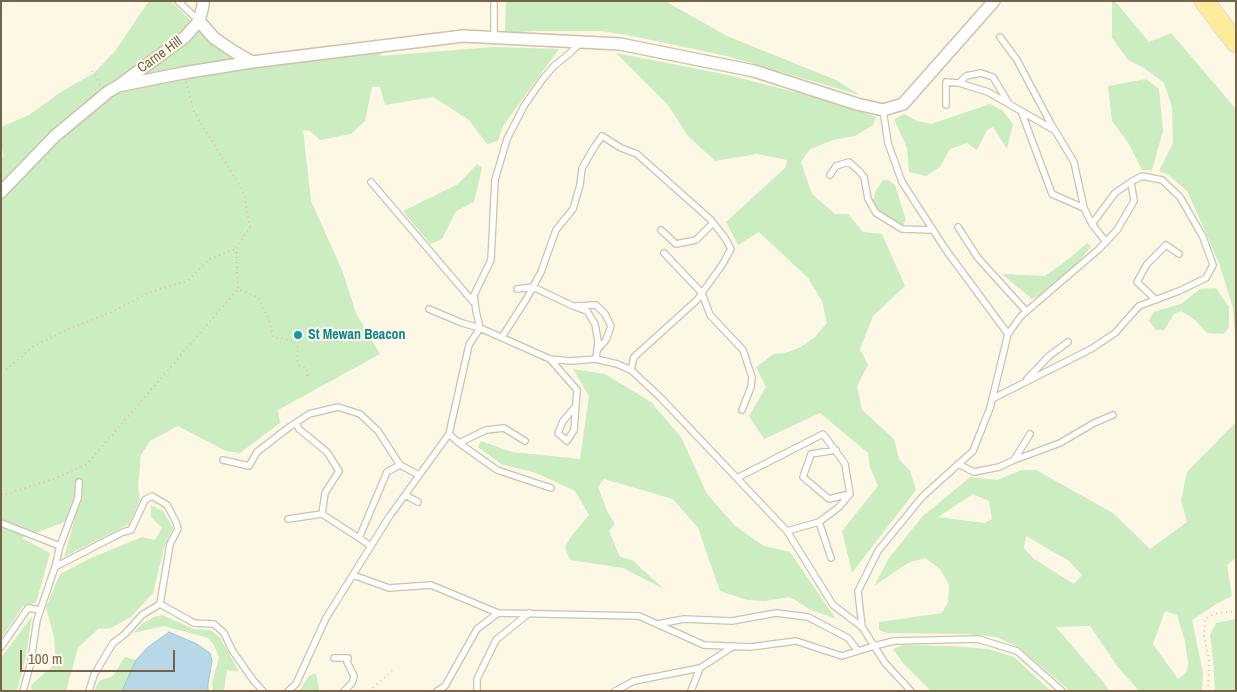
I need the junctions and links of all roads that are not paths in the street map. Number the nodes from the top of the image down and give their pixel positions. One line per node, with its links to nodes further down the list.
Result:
1 (178, 1): 6 (lane)
2 (203, 1): 6 (street)
3 (494, 1): 8 (lane)
4 (994, 1): 16 (street)
5 (1204, 1): 10 (main road)
6 (199, 21): 11 (street); 13 (street, Carne Hill)
7 (1000, 37): 18 (lane)
8 (494, 38): 9 (street); 11 (street)
9 (581, 42): 16 (street); 36 (lane)
10 (1236, 43)
11 (252, 62): 13 (street)
12 (959, 83): 14 (lane); 14 (lane); 15 (lane)
13 (113, 89): 22 (street, Carne Hill)
14 (1009, 104): 17 (lane)
15 (946, 105)
16 (883, 110): 28 (lane)
17 (1020, 111): 18 (lane); 23 (lane)
18 (1056, 131): 23 (lane)
19 (830, 175): 28 (lane)
20 (370, 182): 36 (lane)
21 (1130, 182): 25 (lane); 29 (lane); 35 (lane)
22 (1, 192)
23 (1084, 208): 25 (lane)
24 (713, 223): 27 (lane); 32 (lane); 34 (lane)
25 (1092, 224): 29 (lane)
26 (958, 227): 39 (lane)
27 (661, 230)
28 (932, 230): 41 (lane)
29 (1106, 242): 39 (lane)
30 (664, 253): 34 (lane)
31 (1179, 254): 35 (lane)
32 (533, 287): 33 (lane); 37 (lane); 42 (lane)
33 (516, 289)
34 (702, 293): 47 (lane); 51 (lane)
35 (1156, 300): 48 (lane)
36 (475, 304): 40 (lane)
37 (573, 306): 44 (lane); 44 (lane)
38 (429, 309): 40 (lane)
39 (1026, 311): 41 (lane)
40 (480, 328): 42 (lane); 54 (lane)
41 (1008, 334): 49 (lane)
42 (502, 337): 45 (lane)
43 (1068, 342): 48 (lane)
44 (597, 351): 46 (lane)
45 (550, 359): 46 (lane); 50 (lane)
46 (596, 360): 47 (lane)
47 (631, 370): 64 (lane)
48 (1024, 383): 49 (lane)
49 (992, 399): 61 (lane)
50 (575, 407): 50 (lane)
51 (742, 410)
52 (1113, 415): 60 (lane)
53 (296, 423): 59 (lane); 62 (lane); 70 (lane)
54 (449, 434): 57 (lane); 63 (lane)
55 (1030, 434): 60 (lane)
56 (525, 441): 57 (lane)
57 (459, 443): 66 (lane)
58 (836, 450): 64 (lane); 67 (lane); 67 (lane)
59 (223, 460)
60 (1014, 460): 61 (lane)
61 (958, 464): 86 (lane)
62 (400, 465): 63 (lane); 75 (lane)
63 (420, 475): 68 (lane)
64 (737, 478): 74 (lane)
65 (79, 482): 76 (lane)
66 (551, 488)
67 (850, 494): 72 (lane)
68 (405, 495): 69 (lane); 77 (lane)
69 (418, 502)
70 (322, 514): 71 (lane); 75 (lane)
71 (288, 519)
72 (819, 522): 74 (lane); 78 (lane)
73 (1, 524): 76 (lane)
74 (787, 531): 86 (lane)
75 (359, 538): 77 (lane)
76 (60, 546): 79 (lane)
77 (371, 546): 80 (lane)
78 (831, 558)
79 (55, 568): 81 (lane); 82 (lane)
80 (353, 574): 83 (lane); 96 (lane)
81 (160, 604): 94 (lane); 95 (lane)
82 (40, 610): 89 (lane); 93 (lane)
83 (498, 613): 84 (lane); 98 (lane)
84 (529, 614): 85 (lane); 99 (lane)
85 (658, 624): 87 (lane); 90 (lane)
86 (862, 627): 88 (lane)
87 (734, 646): 90 (lane); 92 (lane)
88 (874, 646): 90 (lane); 102 (lane); 103 (lane)
89 (1, 647)
90 (858, 651)
91 (334, 658): 97 (lane)
92 (700, 668): 100 (lane); 101 (lane)
93 (23, 691)
94 (89, 691)
95 (263, 691)
96 (288, 691)
97 (344, 691)
98 (437, 691)
99 (477, 691)
100 (614, 691)
101 (690, 691)
102 (911, 691)
103 (1062, 691)

